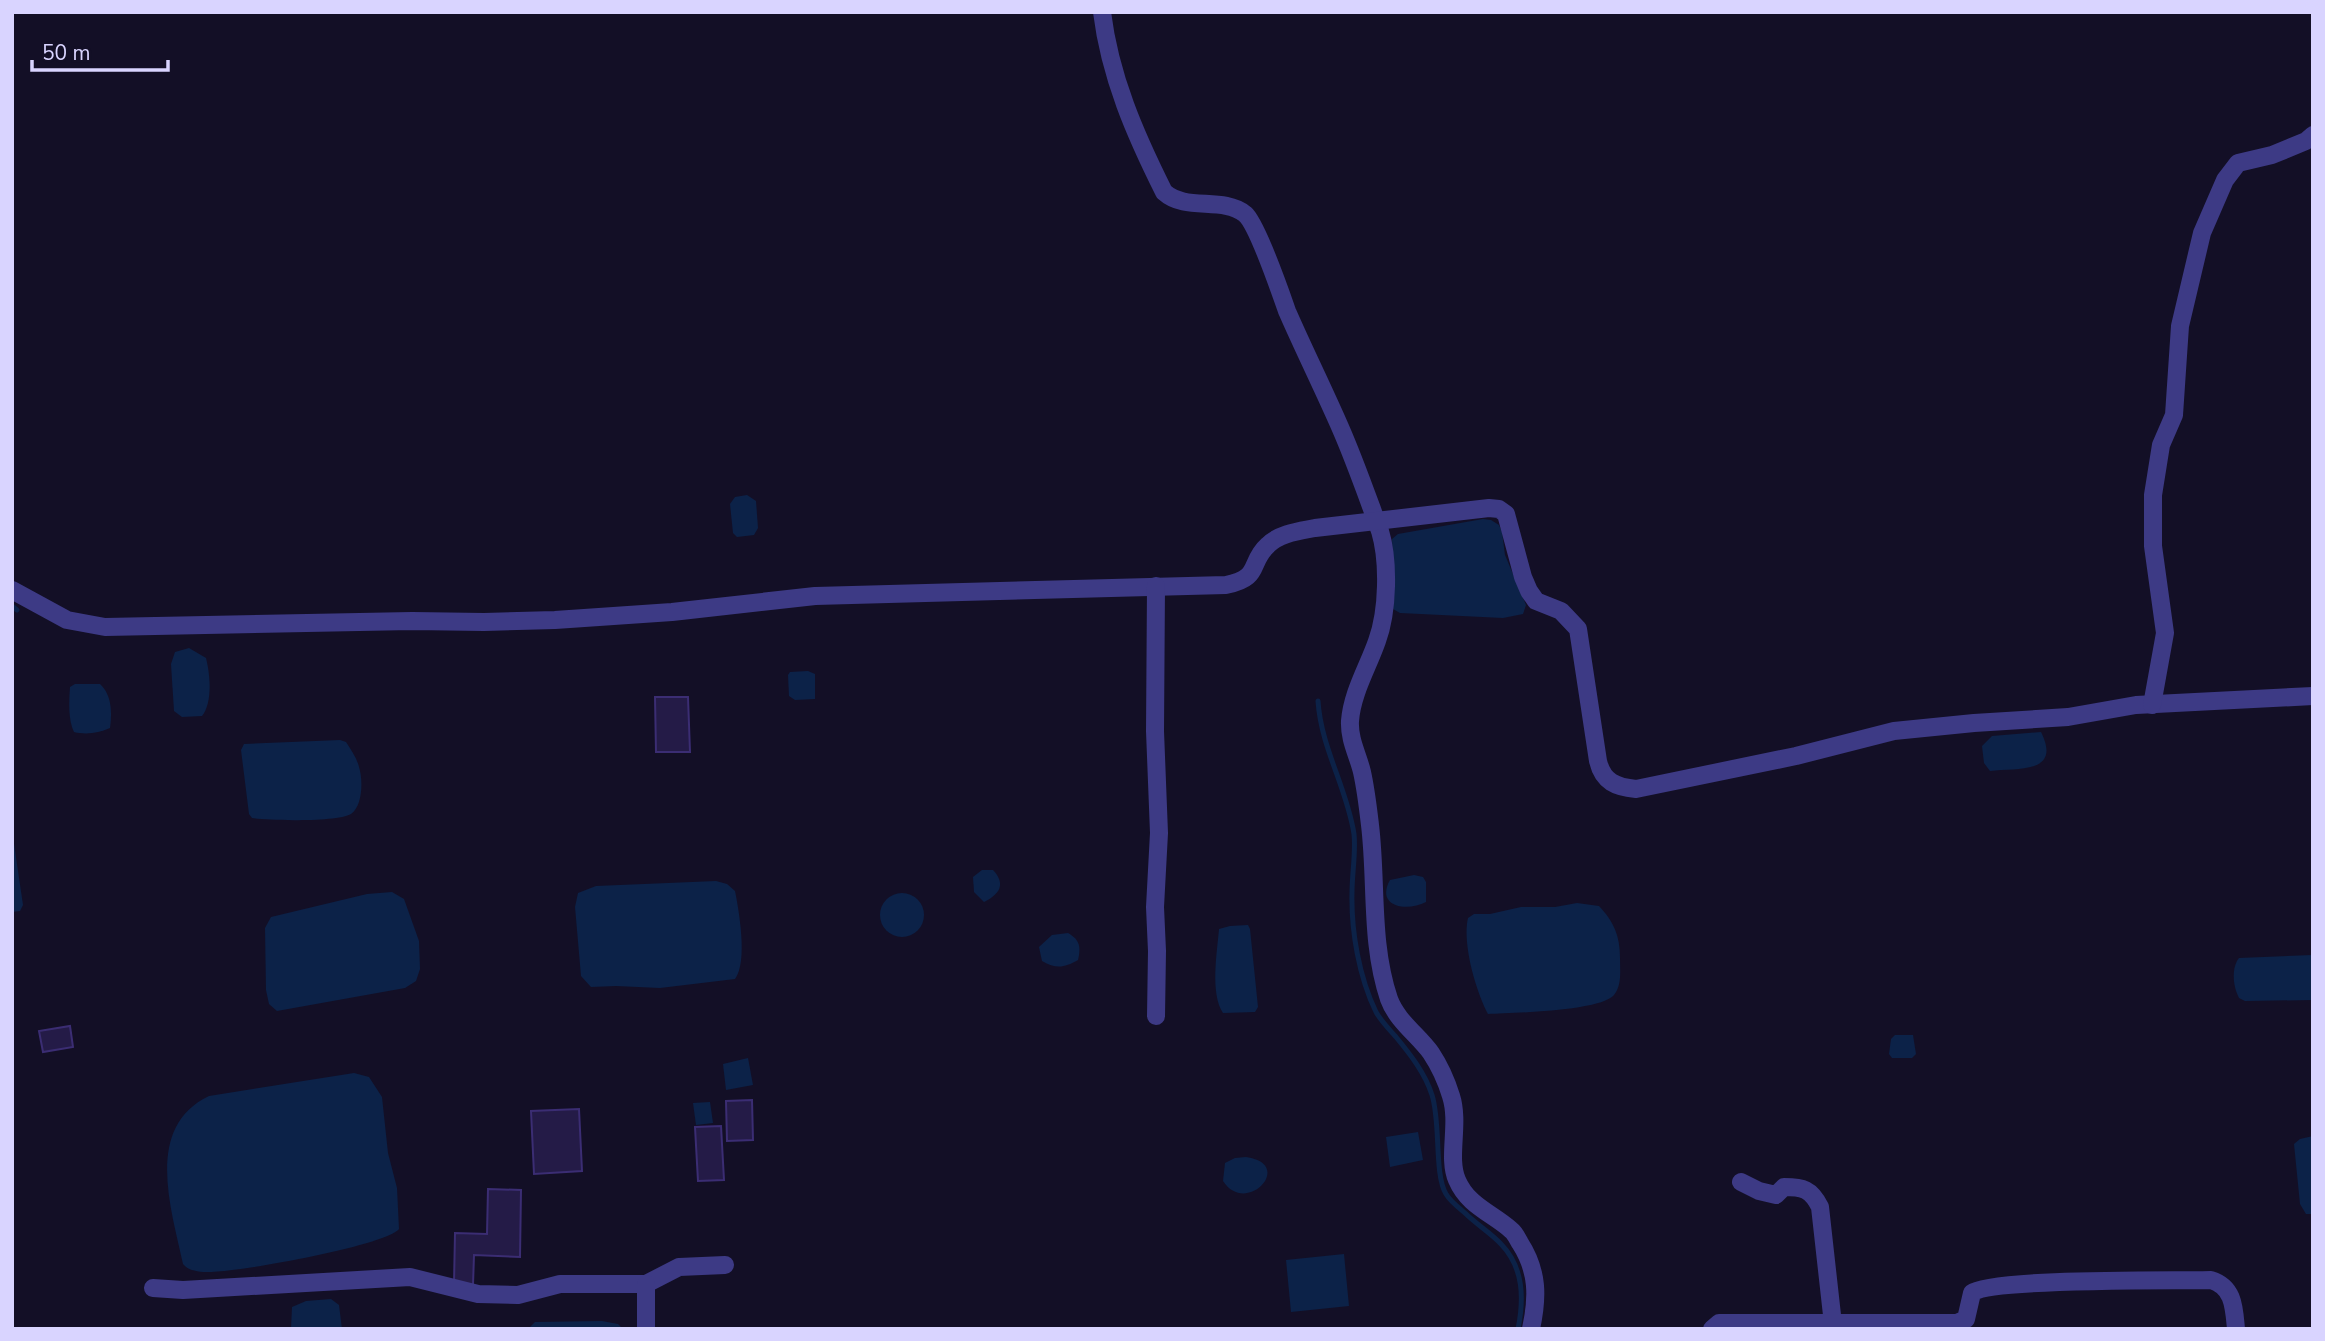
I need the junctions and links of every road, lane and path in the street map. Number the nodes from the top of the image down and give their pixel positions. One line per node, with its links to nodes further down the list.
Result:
1 (1102, 12): 3 (street)
2 (2313, 135): 7 (street)
3 (1377, 522): 4 (street); 7 (street); 15 (street)
4 (1156, 586): 5 (street); 8 (street)
5 (12, 590)
6 (2313, 696): 7 (street)
7 (2152, 705)
8 (1156, 1016)
9 (1741, 1182): 13 (street)
10 (725, 1265): 11 (street)
11 (646, 1284): 12 (street); 14 (street)
12 (153, 1288)
13 (1833, 1324): 16 (street); 17 (street)
14 (646, 1329)
15 (1531, 1329)
16 (1712, 1329)
17 (2236, 1329)

